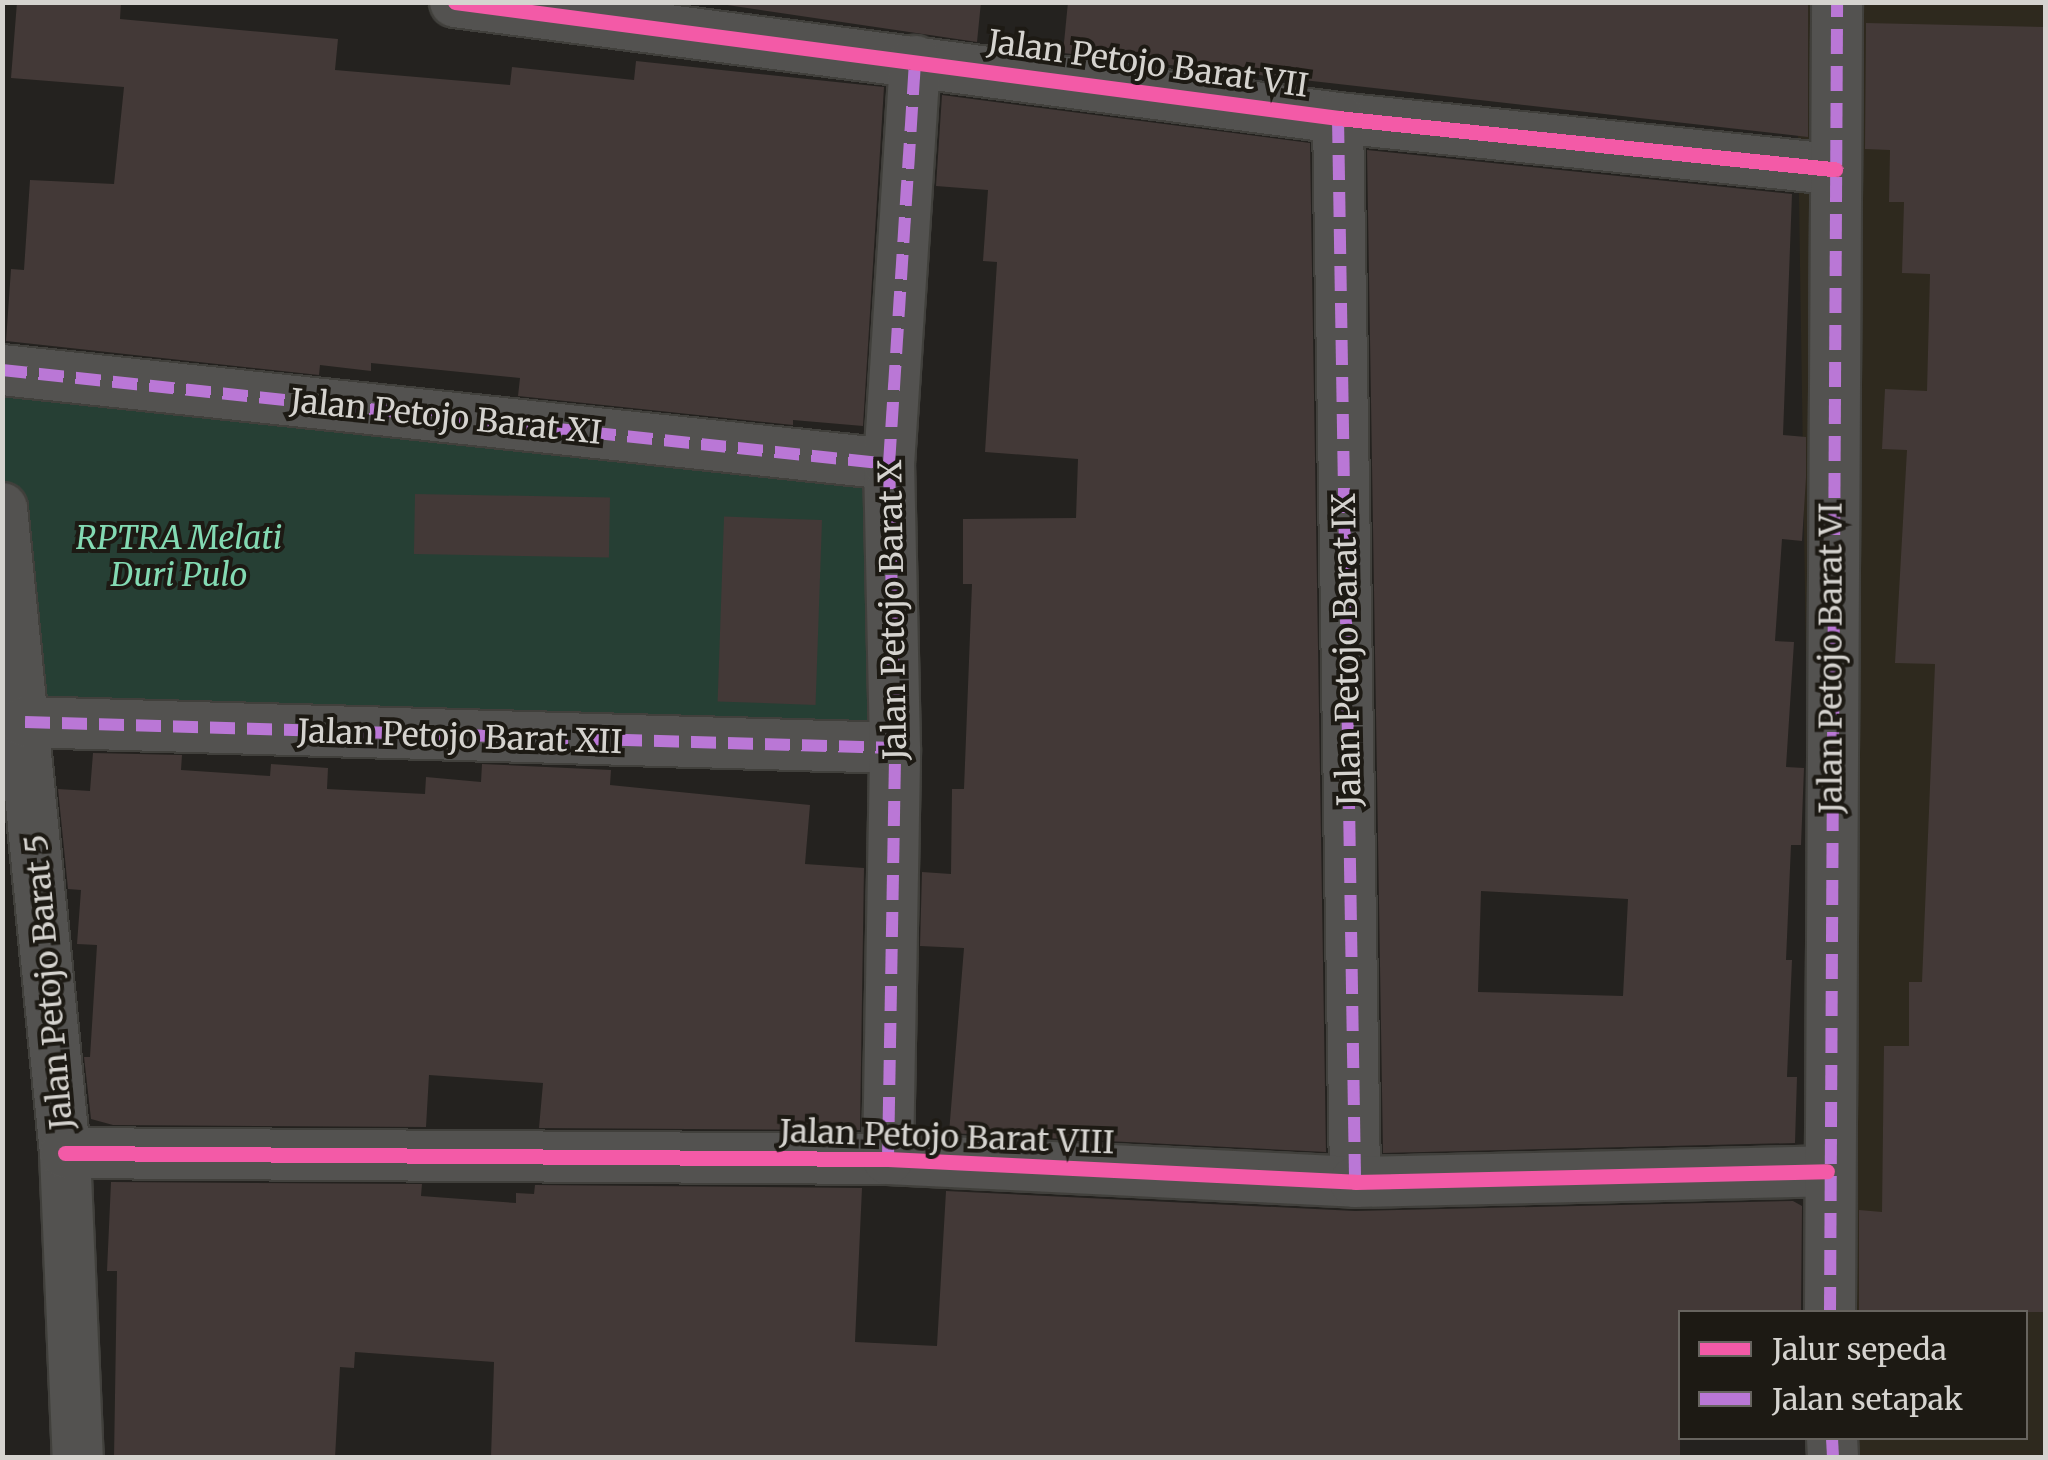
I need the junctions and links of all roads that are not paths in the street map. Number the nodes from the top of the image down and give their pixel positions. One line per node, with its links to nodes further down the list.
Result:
1 (454, 2): 3 (street, Jalan Petojo Barat VII)
2 (1837, 2): 5 (street, Jalan Petojo Barat VI)
3 (914, 61): 4 (street, Jalan Petojo Barat VII); 7 (street, Jalan Petojo Barat X)
4 (1338, 118): 5 (street, Jalan Petojo Barat VII); 14 (street, Jalan Petojo Barat IX)
5 (1835, 169): 13 (street, Jalan Petojo Barat VI)
6 (2, 370): 7 (street, Jalan Petojo Barat XI)
7 (889, 464): 10 (street, Jalan Petojo Barat X)
8 (2, 508): 9 (street, Jalan Petojo Barat 5)
9 (26, 722): 10 (street, Jalan Petojo Barat XII); 11 (street, Jalan Petojo Barat 5)
10 (895, 748): 12 (street, Jalan Petojo Barat X)
11 (64, 1153): 12 (street, Jalan Petojo Barat VIII); 16 (street, Jalan Petojo Barat 5)
12 (888, 1159): 14 (street, Jalan Petojo Barat VIII)
13 (1827, 1171): 14 (street, Jalan Petojo Barat VIII); 15 (street, Jalan Petojo Barat VI)
14 (1355, 1182)
15 (1830, 1310)
16 (78, 1458)

